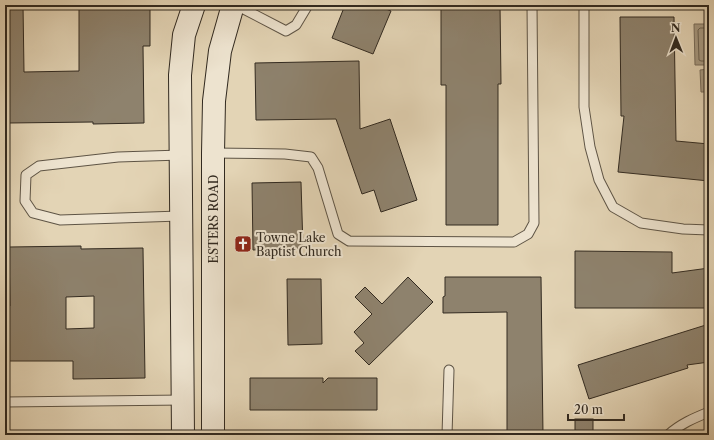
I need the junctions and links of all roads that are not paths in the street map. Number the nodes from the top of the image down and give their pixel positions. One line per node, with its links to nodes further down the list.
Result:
1 (194, 5): 7 (main road)
2 (234, 5): 3 (lane); 6 (main road, ESTERS ROAD)
3 (308, 5)
4 (532, 5): 6 (lane)
5 (584, 5): 9 (lane)
6 (213, 153): 7 (main road); 15 (main road, ESTERS ROAD)
7 (181, 155): 8 (main road); 8 (lane)
8 (180, 216): 11 (main road)
9 (709, 230)
10 (449, 370): 16 (lane)
11 (184, 400): 12 (lane); 14 (main road)
12 (5, 402)
13 (709, 412): 17 (lane)
14 (183, 435)
15 (213, 435)
16 (447, 435)
17 (668, 435)

